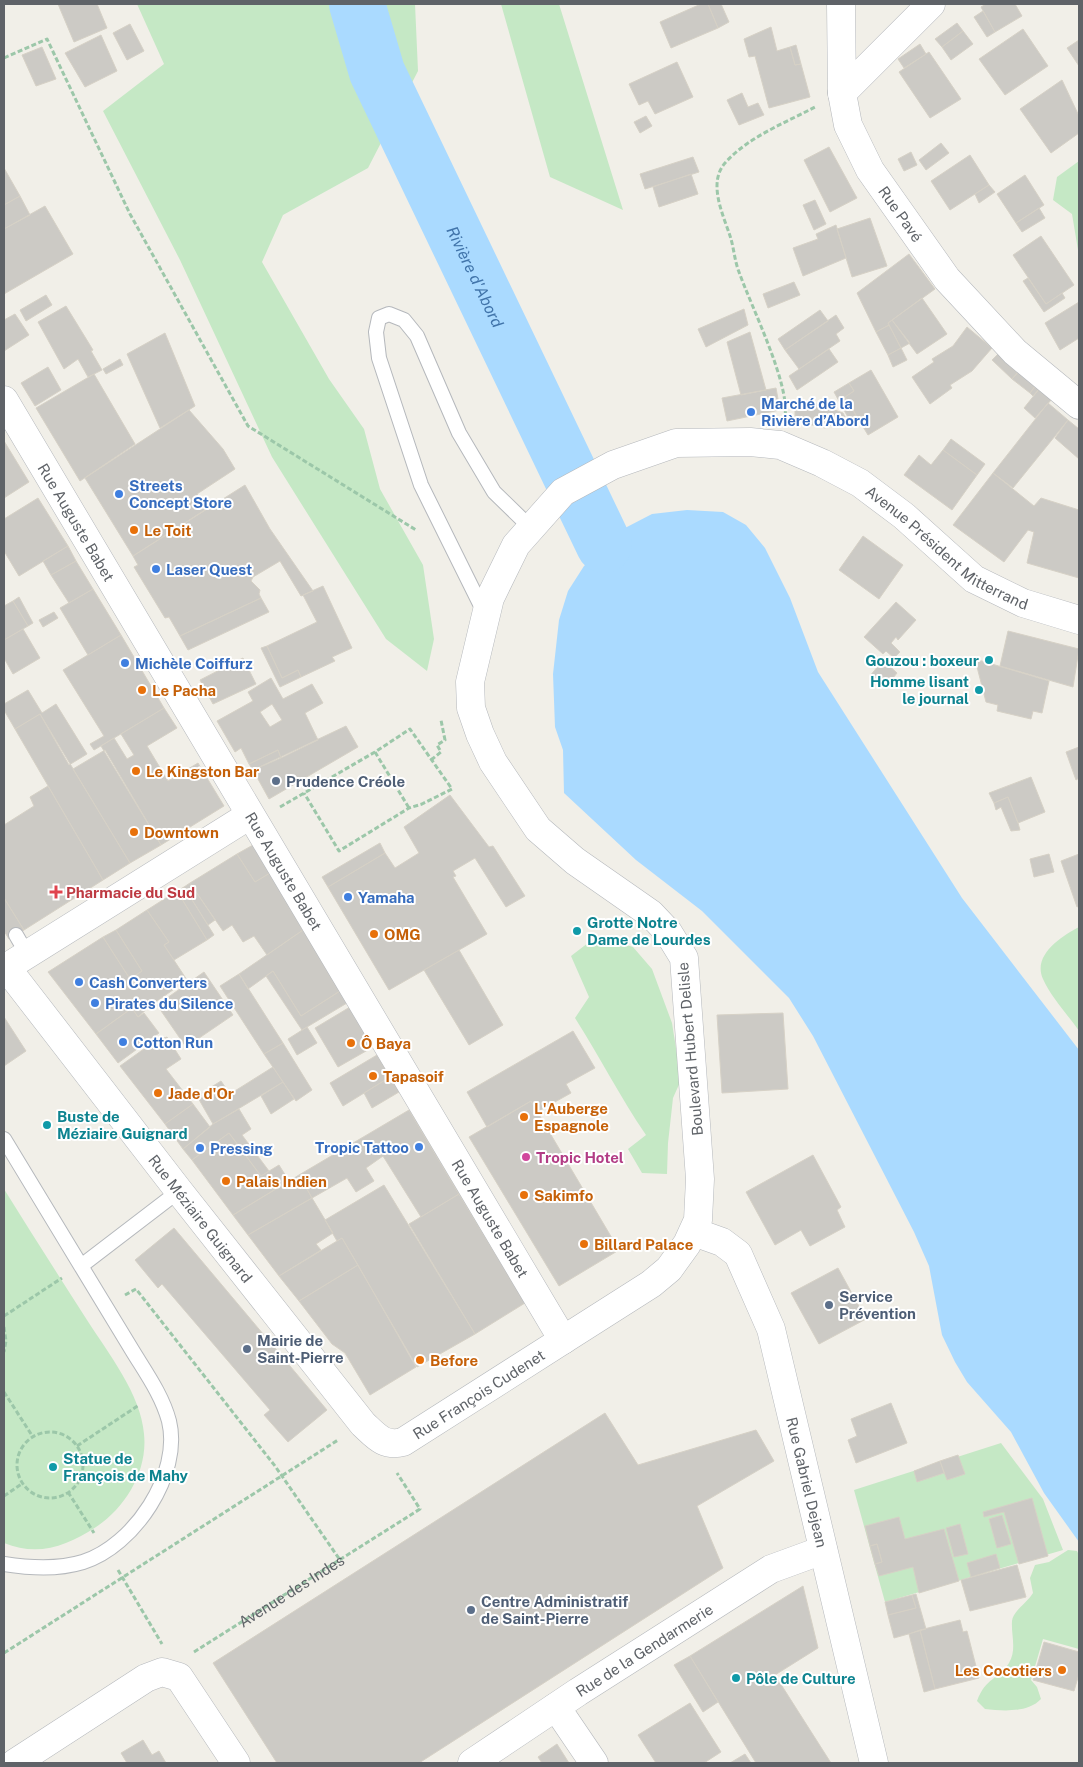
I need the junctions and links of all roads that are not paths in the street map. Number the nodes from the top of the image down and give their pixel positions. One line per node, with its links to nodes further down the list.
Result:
1 (841, 4): 3 (street, Rue Pavé)
2 (931, 4): 3 (street)
3 (842, 93): 5 (street, Rue Pavé)
4 (4, 400): 9 (street, Rue Auguste Babet)
5 (1079, 405)
6 (531, 528): 7 (street, Boulevard Hubert Delisle); 7 (lane); 8 (street, Avenue Président Mitterrand)
7 (485, 615): 13 (street, Boulevard Hubert Delisle)
8 (1079, 620)
9 (263, 812): 10 (street); 15 (street, Rue Auguste Babet)
10 (13, 956): 12 (street, Rue Méziaire Guignard)
11 (4, 1139): 14 (lane)
12 (178, 1191): 14 (lane); 16 (street, Rue Méziaire Guignard)
13 (694, 1232): 15 (street, Boulevard Hubert Delisle); 17 (street, Rue Gabriel Dejean)
14 (81, 1266): 18 (lane)
15 (563, 1340): 16 (street, Rue François Cudenet)
16 (379, 1437)
17 (823, 1550): 19 (street, Rue de la Gendarmerie); 26 (street, Rue Gabriel Dejean)
18 (4, 1564)
19 (556, 1708): 24 (street, Rue de la Gendarmerie); 25 (street)
20 (4, 1756): 21 (street)
21 (8, 1763)
22 (15, 1763): 23 (street)
23 (236, 1763)
24 (472, 1763)
25 (594, 1763)
26 (874, 1763)

